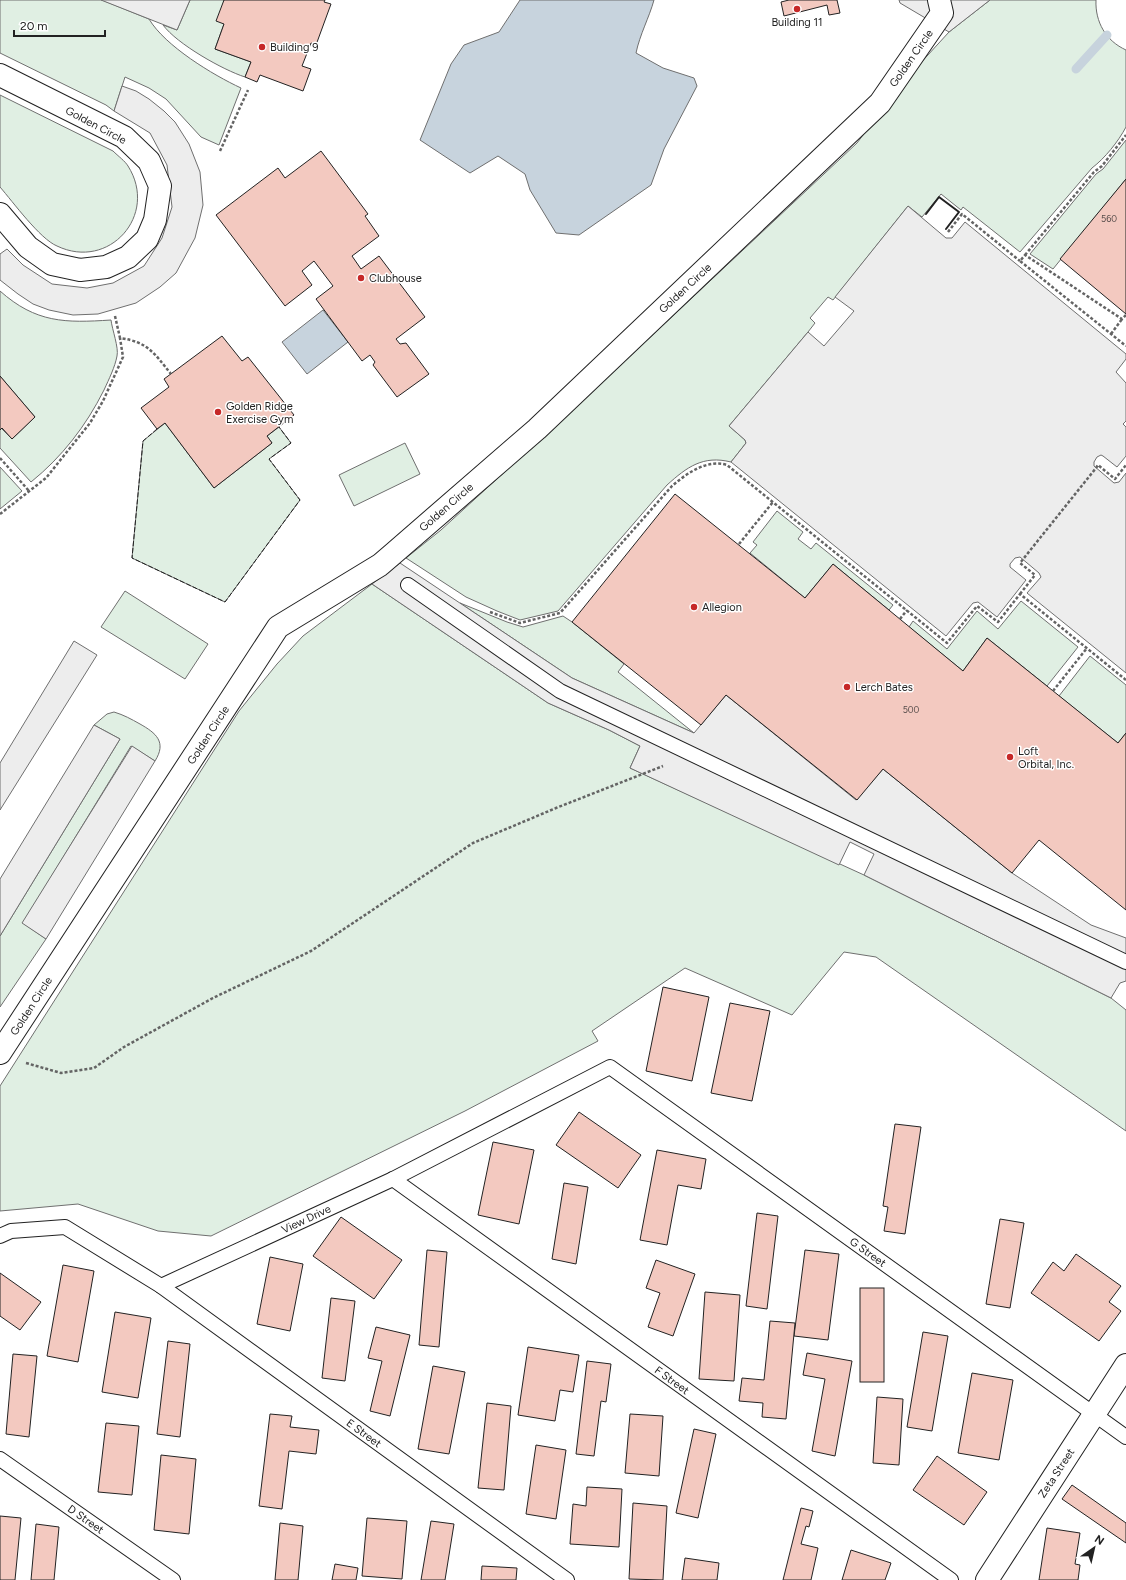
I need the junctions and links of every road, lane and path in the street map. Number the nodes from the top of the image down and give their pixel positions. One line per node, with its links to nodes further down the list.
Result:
1 (939, 0): 33 (street, Golden Circle)
2 (0, 75): 6 (street, Golden Circle)
3 (248, 90): 5 (path)
4 (1126, 134): 8 (path)
5 (220, 151)
6 (0, 214)
7 (948, 232): 9 (path)
8 (1025, 255): 9 (path); 12 (path)
9 (1020, 261): 13 (path)
10 (1126, 315): 12 (path)
11 (115, 316): 14 (path)
12 (1122, 319): 13 (path)
13 (1111, 334): 15 (path)
14 (120, 338): 16 (path); 19 (path)
15 (1126, 346)
16 (171, 374)
17 (0, 458): 19 (path)
18 (1126, 465): 24 (path)
19 (29, 491): 21 (path)
20 (773, 502): 22 (path); 25 (path); 26 (path)
21 (0, 514)
22 (739, 544)
23 (408, 585): 31 (lane)
24 (1020, 594): 25 (path); 28 (path)
25 (906, 610): 27 (path)
26 (487, 611)
27 (900, 619)
28 (1087, 648): 29 (path); 30 (path)
29 (1126, 680)
30 (1053, 691)
31 (696, 755): 32 (lane); 33 (path)
32 (1126, 962)
33 (0, 1053)
34 (610, 1067): 35 (lane, View Drive); 39 (lane, G Street)
35 (392, 1179): 37 (lane, View Drive); 44 (lane, F Street)
36 (0, 1236): 37 (lane)
37 (161, 1286): 43 (lane, E Street)
38 (1126, 1365): 39 (street, Zeta Street)
39 (1094, 1415): 40 (lane, G Street); 45 (street, Zeta Street)
40 (1126, 1437)
41 (0, 1459): 42 (lane, D Street)
42 (173, 1580)
43 (568, 1580)
44 (951, 1580)
45 (987, 1580)

